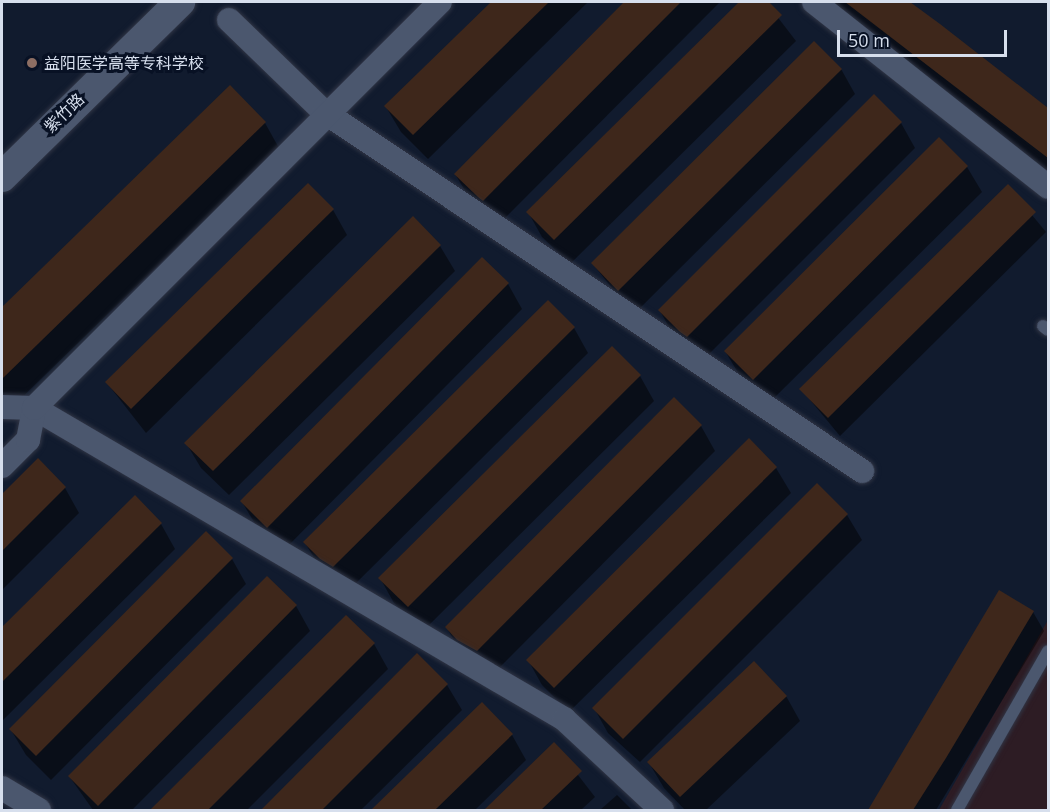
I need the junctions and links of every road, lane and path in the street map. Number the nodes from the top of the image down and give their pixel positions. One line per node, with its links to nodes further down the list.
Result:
1 (180, 2): 6 (street, 紫竹路)
2 (440, 2): 5 (street)
3 (814, 2): 7 (street)
4 (229, 20): 5 (street)
5 (324, 112): 9 (street); 11 (street)
6 (2, 177)
7 (1048, 187)
8 (2, 407): 9 (street)
9 (34, 408): 10 (street); 15 (street)
10 (2, 466)
11 (862, 471)
12 (1048, 651): 16 (lane)
13 (2, 788): 14 (street)
14 (39, 810)
15 (662, 810)
16 (957, 810)

